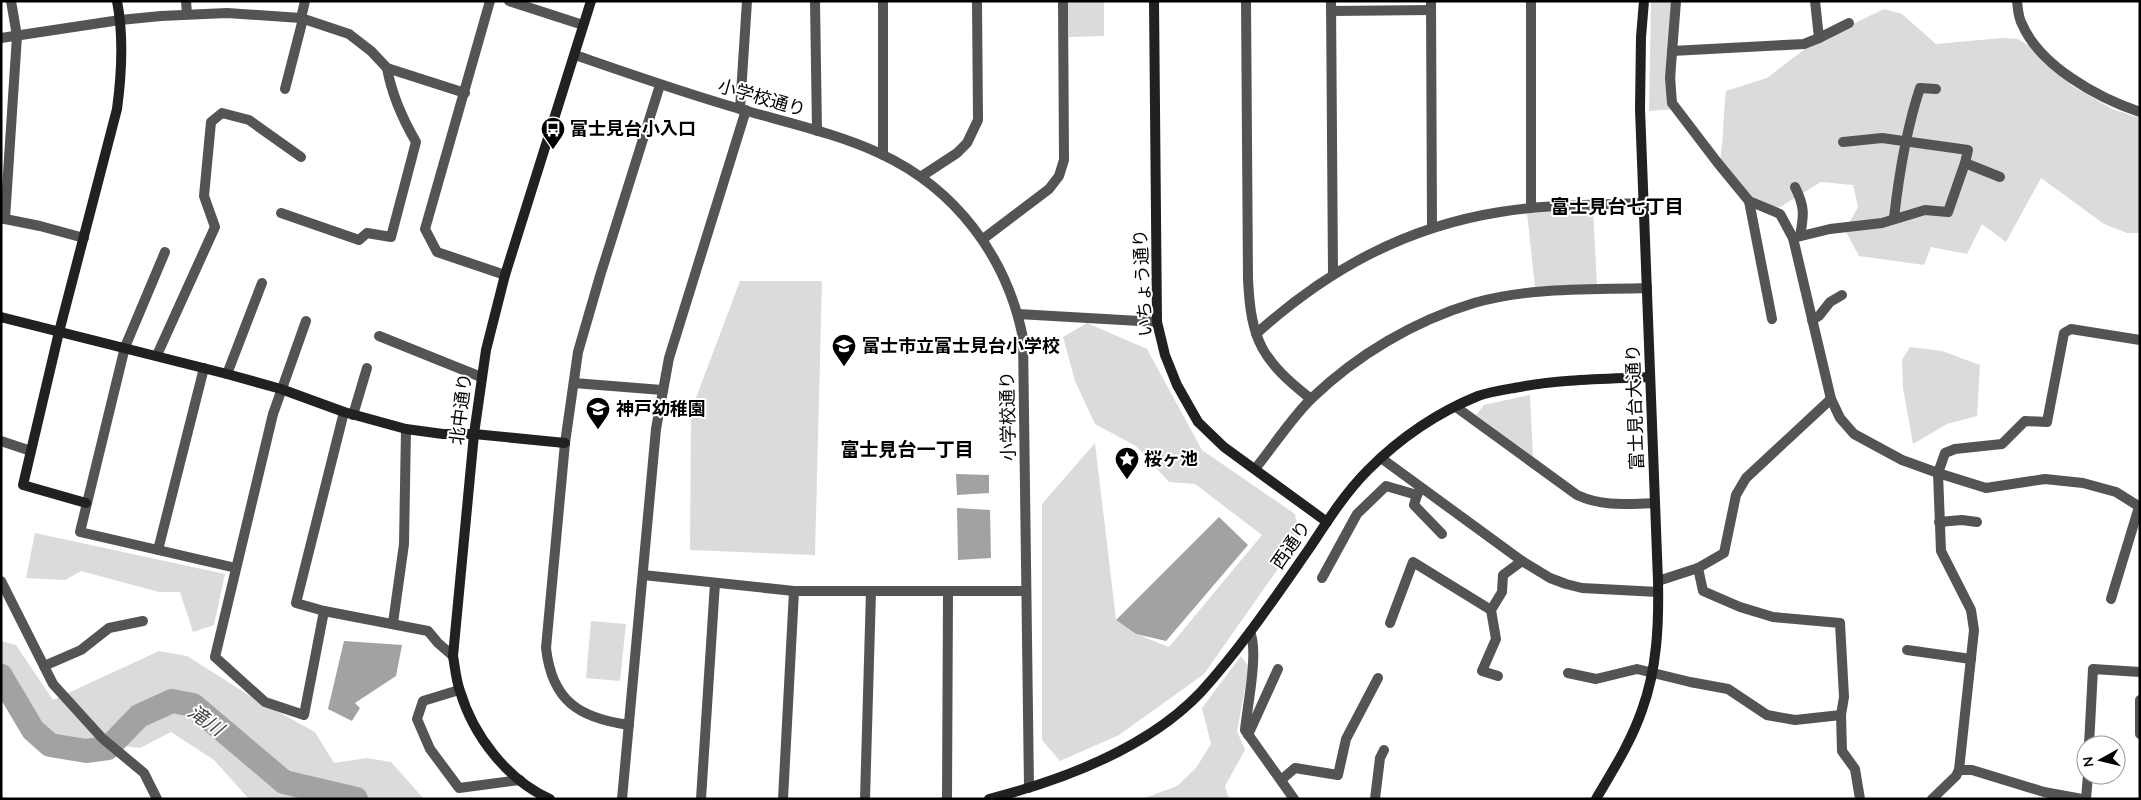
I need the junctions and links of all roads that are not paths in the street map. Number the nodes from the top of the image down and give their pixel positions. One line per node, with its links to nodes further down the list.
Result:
1 (11, 1): 27 (street)
2 (116, 1): 24 (street)
3 (186, 1): 22 (street)
4 (305, 1): 23 (street)
5 (490, 1): 36 (street)
6 (509, 1): 26 (street)
7 (591, 1): 26 (street, 北中通り)
8 (747, 1): 37 (street)
9 (815, 1): 39 (street)
10 (883, 1): 42 (street)
11 (977, 1): 45 (street)
12 (1063, 1): 57 (street)
13 (1154, 1): 69 (street, いちょう通り)
14 (1246, 1): 71 (street)
15 (1531, 1): 50 (street)
16 (1644, 1): 49 (street, 富士見台大通り)
17 (1676, 1): 30 (street)
18 (1815, 1): 29 (street)
19 (2017, 1): 38 (street)
20 (1331, 6): 21 (street); 59 (street)
21 (1431, 6): 54 (street)
22 (187, 14): 23 (street); 24 (street)
23 (302, 18): 32 (street); 34 (street)
24 (120, 20): 27 (street); 56 (street)
25 (1849, 23): 29 (street)
26 (583, 25): 31 (street, 北中通り)
27 (16, 36): 28 (street); 53 (street)
28 (1, 38)
29 (1819, 38): 30 (street)
30 (1672, 51): 48 (street)
31 (575, 55): 33 (street, 小学校通り); 60 (street, 北中通り)
32 (387, 68): 36 (street); 51 (street)
33 (660, 85): 37 (street, 小学校通り); 81 (street)
34 (285, 89)
35 (1936, 89): 41 (street)
36 (465, 93): 60 (street)
37 (743, 110): 39 (street, 小学校通り); 83 (street)
38 (2140, 112)
39 (817, 132): 42 (street, 小学校通り)
40 (1843, 142): 41 (street)
41 (1905, 142): 44 (street); 52 (street)
42 (884, 155): 45 (street, 小学校通り)
43 (301, 157): 75 (street)
44 (1965, 163): 46 (street); 52 (street)
45 (922, 176): 57 (street, 小学校通り)
46 (2000, 177)
47 (1795, 187): 55 (street)
48 (1749, 201): 55 (street); 66 (street)
49 (1644, 203): 50 (street); 62 (street, 富士見台大通り)
50 (1531, 208): 54 (street)
51 (280, 213)
52 (1894, 218): 55 (street)
53 (3, 219): 56 (street)
54 (1432, 227): 59 (street)
55 (1796, 237): 67 (street)
56 (84, 238): 70 (street)
57 (983, 239): 64 (street, 小学校通り)
58 (165, 252): 74 (street)
59 (1333, 273): 71 (street)
60 (505, 275): 79 (street, 北中通り)
61 (262, 283): 78 (street)
62 (1647, 288): 80 (street, 富士見台大通り); 84 (street)
63 (1842, 295): 67 (street)
64 (1018, 314): 69 (street); 116 (street, 小学校通り)
65 (1, 317): 70 (street)
66 (1772, 318)
67 (1812, 320): 85 (street)
68 (306, 321): 82 (street)
69 (1157, 322): 94 (street, いちょう通り)
70 (59, 332): 74 (street); 92 (street)
71 (1256, 334): 84 (street)
72 (379, 336): 79 (street)
73 (2140, 340): 95 (street)
74 (125, 347): 75 (street); 97 (street)
75 (157, 355): 76 (street)
76 (204, 368): 78 (street); 104 (street)
77 (367, 368): 87 (street)
78 (227, 374): 82 (street)
79 (481, 377): 89 (street, 北中通り)
80 (1650, 377): 86 (street, 西通り); 98 (street, 富士見台大通り)
81 (574, 383): 83 (street); 91 (street)
82 (280, 389): 87 (street); 106 (street)
83 (662, 390): 108 (street)
84 (1311, 399): 94 (street)
85 (1831, 399): 95 (street); 107 (street)
86 (1456, 407): 93 (street, 西通り); 98 (street)
87 (349, 414): 88 (street); 119 (street)
88 (406, 429): 89 (street); 121 (street)
89 (474, 434): 91 (street); 125 (street, 北中通り)
90 (1, 441): 92 (street)
91 (565, 443): 137 (street)
92 (31, 451): 97 (street)
93 (1381, 458): 96 (street); 100 (street, 西通り)
94 (1255, 469): 100 (street, いちょう通り)
95 (1938, 473): 99 (street); 101 (street)
96 (1419, 491): 103 (street); 105 (street); 109 (street)
97 (86, 503): 104 (street)
98 (1655, 503): 112 (street, 富士見台大通り)
99 (2139, 507): 117 (street)
100 (1327, 522): 123 (street, 西通り)
101 (1939, 522): 102 (street); 126 (street)
102 (1977, 522)
103 (1442, 534)
104 (158, 550): 106 (street)
105 (1522, 561): 112 (street); 118 (street)
106 (236, 568): 119 (street)
107 (1698, 568): 112 (street); 136 (street)
108 (643, 575): 111 (street); 137 (street)
109 (1322, 578)
110 (1, 581): 127 (street)
111 (714, 583): 113 (street); 150 (street)
112 (1658, 587): 129 (street, 富士見台大通り)
113 (794, 591): 114 (street); 151 (street)
114 (871, 591): 115 (street); 152 (street)
115 (948, 591): 116 (street); 153 (street)
116 (1026, 591): 146 (street, 小学校通り)
117 (2111, 600)
118 (1491, 610): 122 (street); 132 (street)
119 (324, 611): 121 (street)
120 (143, 621): 127 (street)
121 (393, 623): 125 (street)
122 (1390, 623)
123 (1250, 632): 139 (street); 146 (street, 西通り)
124 (1906, 650): 126 (street)
125 (454, 656): 134 (street, 北中通り)
126 (1971, 659): 142 (street)
127 (44, 666): 147 (street)
128 (1278, 669): 139 (street)
129 (1652, 672): 131 (street); 136 (street); 157 (street, 富士見台大通り)
130 (2140, 672): 140 (street)
131 (1568, 673)
132 (1498, 676)
133 (1378, 678): 144 (street)
134 (459, 690): 143 (street, 北中通り); 143 (street)
135 (2140, 700): 138 (street)
136 (1841, 715): 158 (street)
137 (629, 725): 149 (street)
138 (2140, 734)
139 (1248, 735): 144 (street)
140 (2090, 735)
141 (1384, 750): 156 (street)
142 (1958, 770): 159 (street); 160 (street)
143 (520, 780): 148 (street, 北中通り)
144 (1281, 780): 155 (street)
145 (2087, 785): 161 (street)
146 (1029, 788): 154 (street, 西通り)
147 (157, 799)
148 (550, 799)
149 (622, 799)
150 (701, 799)
151 (783, 799)
152 (865, 799)
153 (947, 799)
154 (989, 799)
155 (1294, 799)
156 (1375, 799)
157 (1596, 799)
158 (1860, 799)
159 (1932, 799)
160 (2082, 799)
161 (2086, 799)

